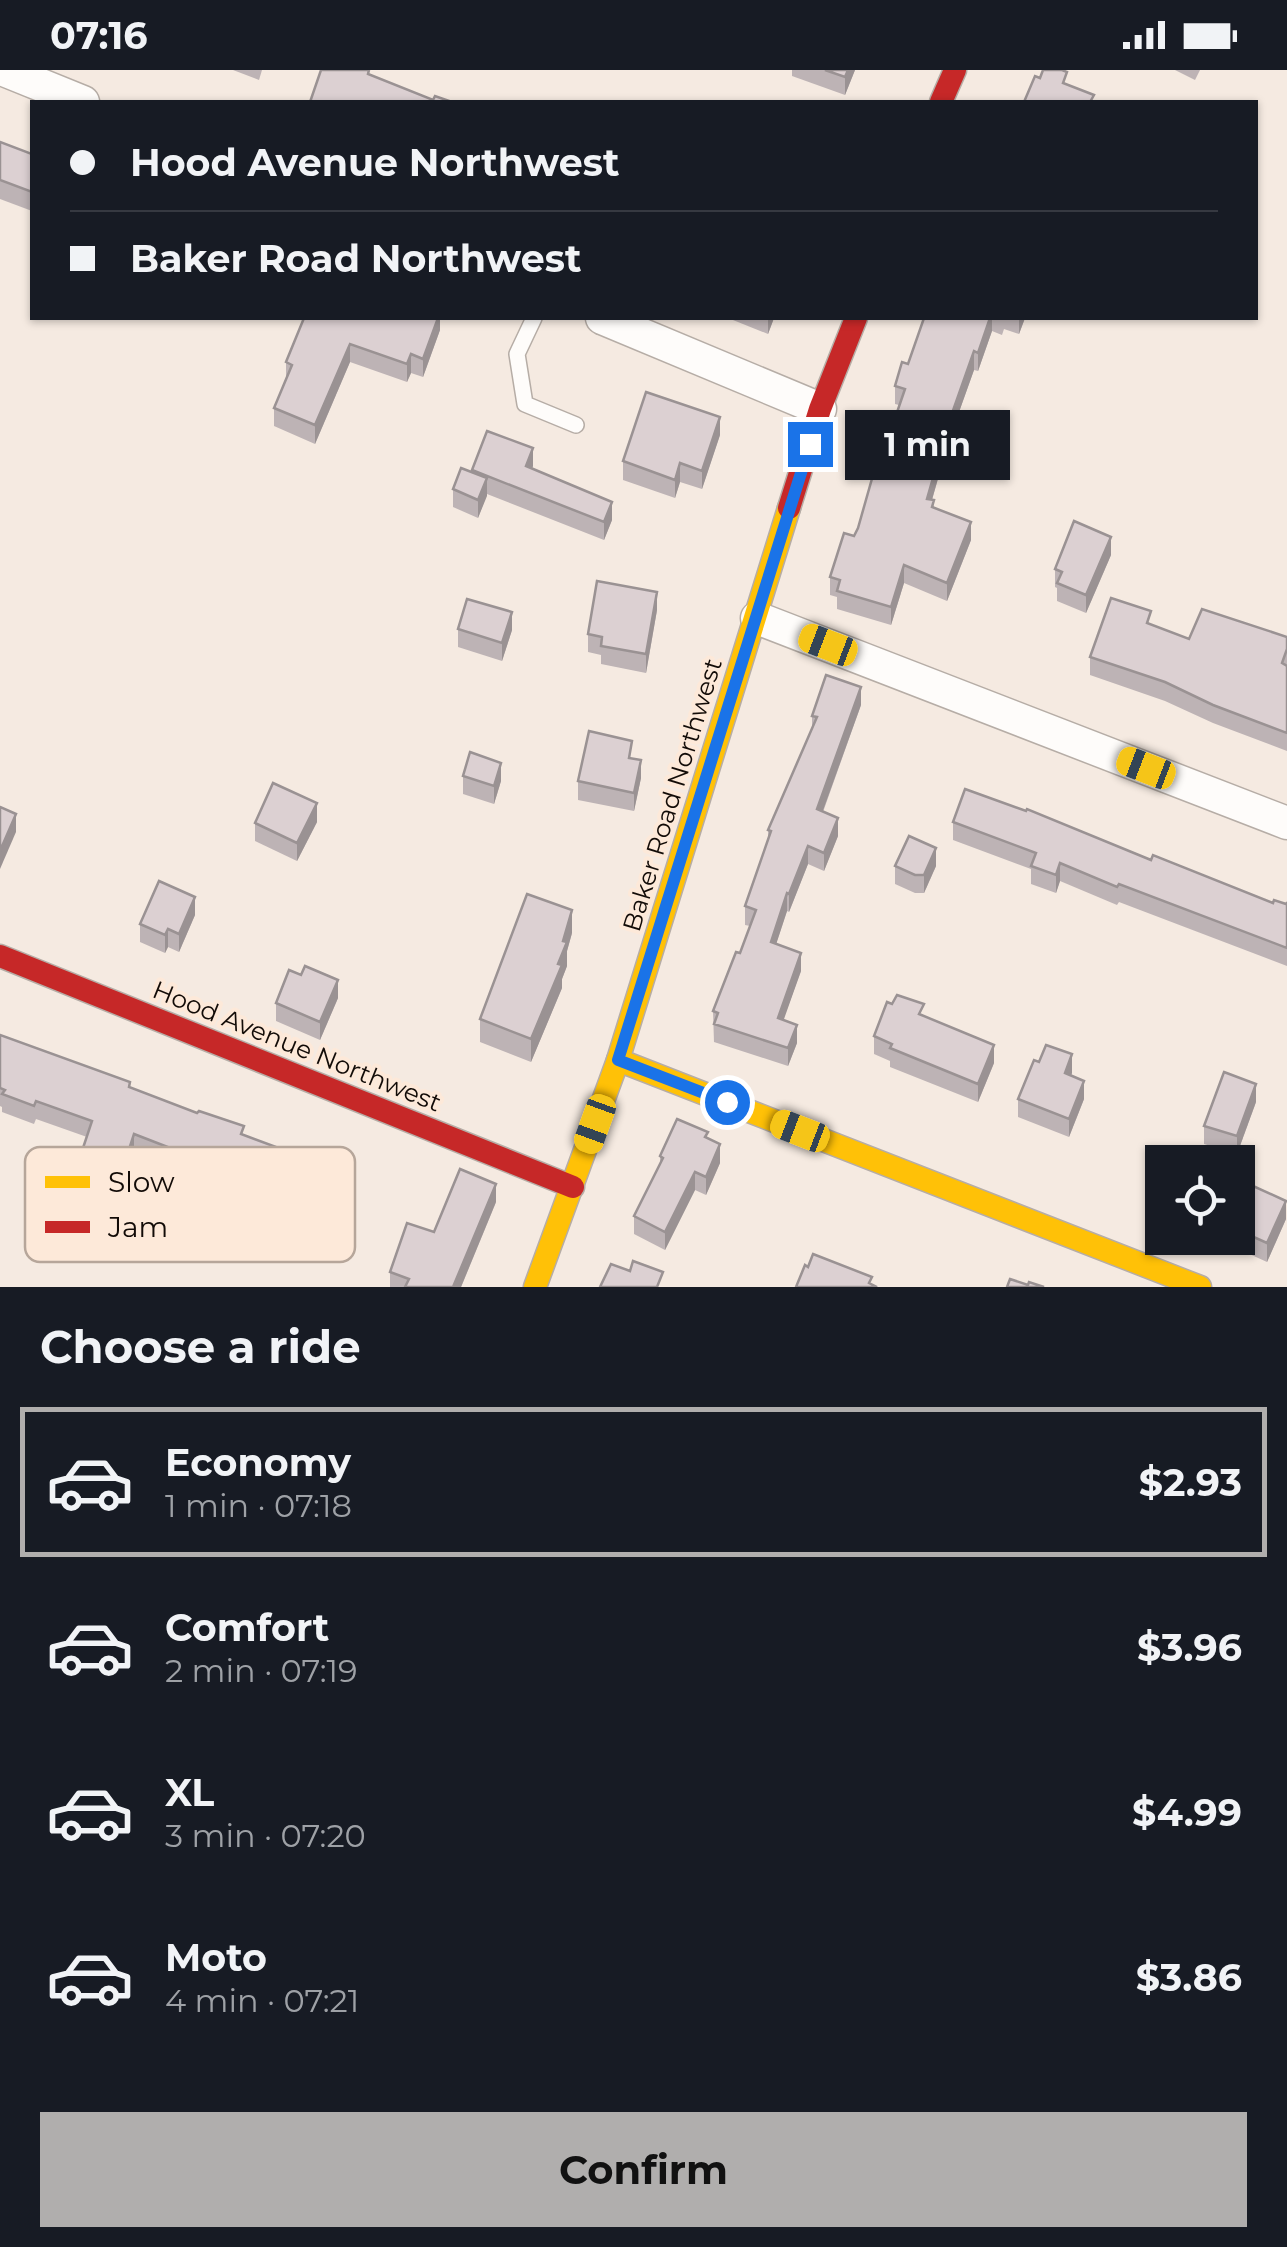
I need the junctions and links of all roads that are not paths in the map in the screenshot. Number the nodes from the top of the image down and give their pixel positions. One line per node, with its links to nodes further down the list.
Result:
1 (4, 70): 3 (street)
2 (956, 70): 4 (street)
3 (78, 100)
4 (942, 100)
5 (533, 320): 9 (lane)
6 (607, 320): 8 (street)
7 (855, 320): 8 (street, Baker Road Northwest)
8 (820, 409): 10 (street, Baker Road Northwest)
9 (576, 425)
10 (757, 618): 11 (street); 13 (street, Baker Road Northwest)
11 (1287, 823)
12 (0, 956): 14 (street, Hood Avenue Northwest)
13 (618, 1060): 14 (street, Baker Road Northwest); 16 (street)
14 (573, 1187): 15 (street, Baker Road Northwest)
15 (536, 1287)
16 (1200, 1287)

